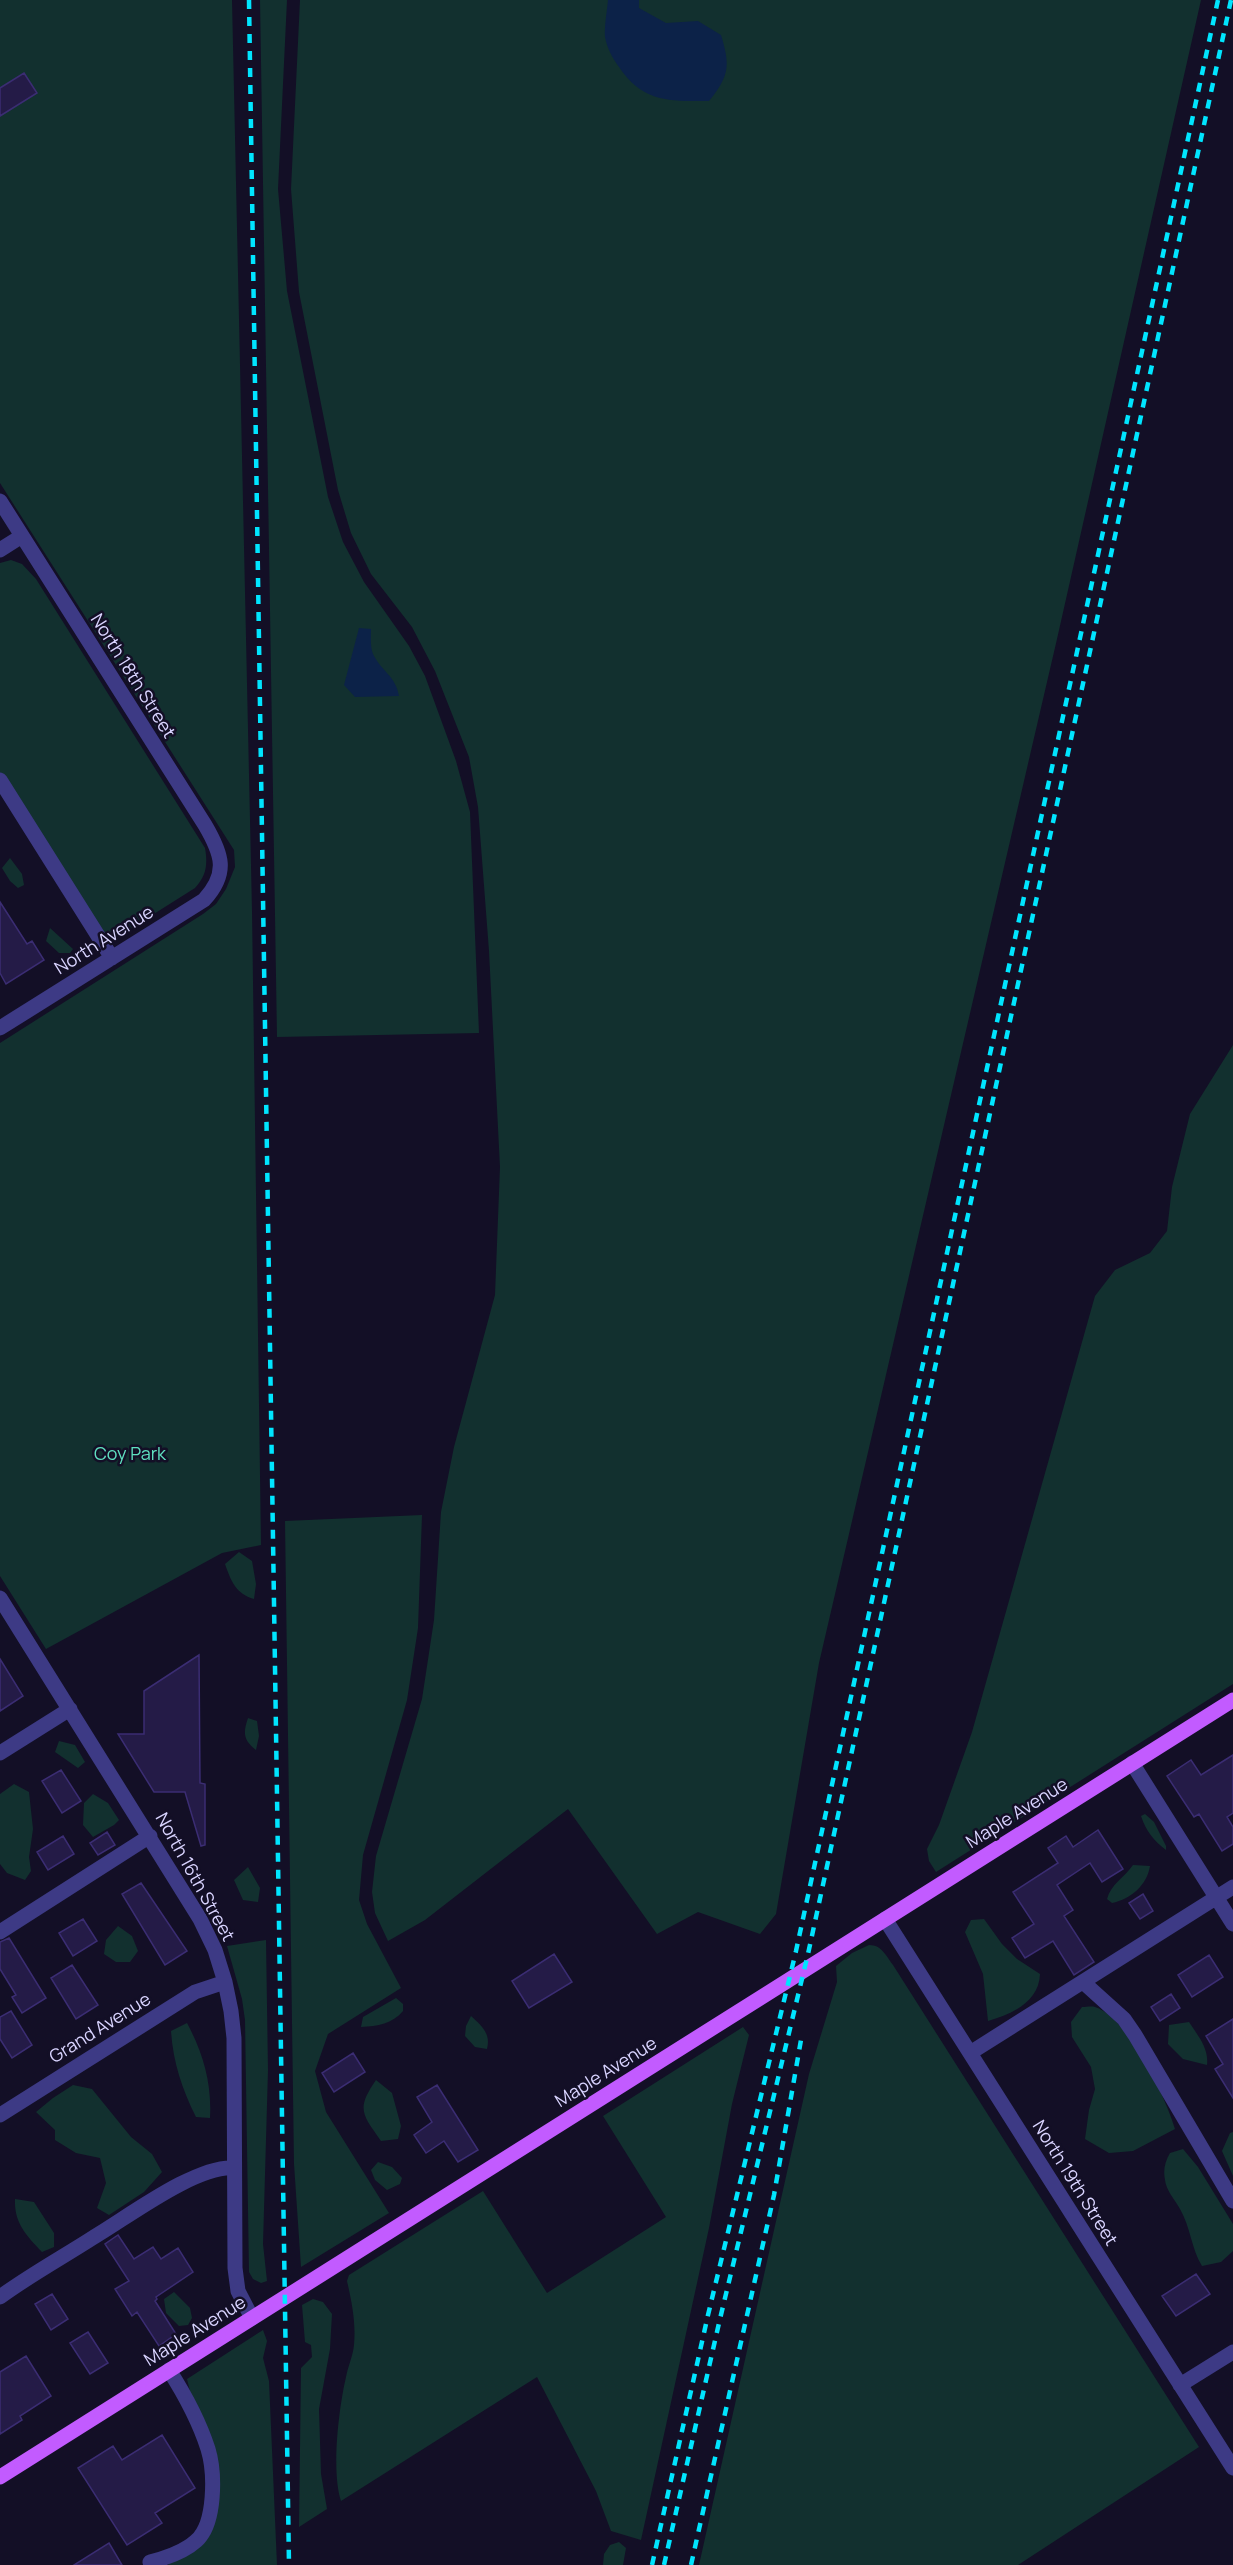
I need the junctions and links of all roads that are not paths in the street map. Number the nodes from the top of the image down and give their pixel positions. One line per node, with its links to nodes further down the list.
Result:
1 (0, 501): 2 (street, North 18th Street)
2 (22, 536): 3 (street); 5 (street, North 18th Street)
3 (0, 550)
4 (0, 780): 6 (street)
5 (220, 875): 6 (street, North Avenue)
6 (112, 958): 7 (street, North Avenue)
7 (0, 1028)
8 (0, 1598): 10 (street, North 16th Street)
9 (1233, 1700): 12 (main road, Maple Avenue)
10 (70, 1709): 11 (street); 13 (street, North 16th Street)
11 (0, 1753)
12 (1132, 1763): 15 (street); 16 (main road, Maple Avenue)
13 (150, 1836): 18 (street); 19 (street, North 16th Street)
14 (1233, 1887): 15 (street)
15 (1217, 1898): 17 (street); 20 (street)
16 (885, 1919): 21 (street, North 19th Street); 26 (main road, Maple Avenue)
17 (1233, 1924)
18 (0, 1932)
19 (225, 1982): 22 (street, Grand Avenue); 23 (street, North 16th Street)
20 (1083, 1982): 21 (street); 24 (street)
21 (970, 2053): 29 (street, North 19th Street)
22 (0, 2115)
23 (234, 2168): 25 (street); 26 (street, North 16th Street)
24 (1233, 2201)
25 (0, 2297)
26 (252, 2318): 28 (main road, Maple Avenue)
27 (1233, 2352): 29 (street)
28 (169, 2370): 31 (main road, Maple Avenue); 32 (street)
29 (1180, 2385): 30 (street, North 19th Street)
30 (1233, 2468)
31 (0, 2477)
32 (149, 2564)

